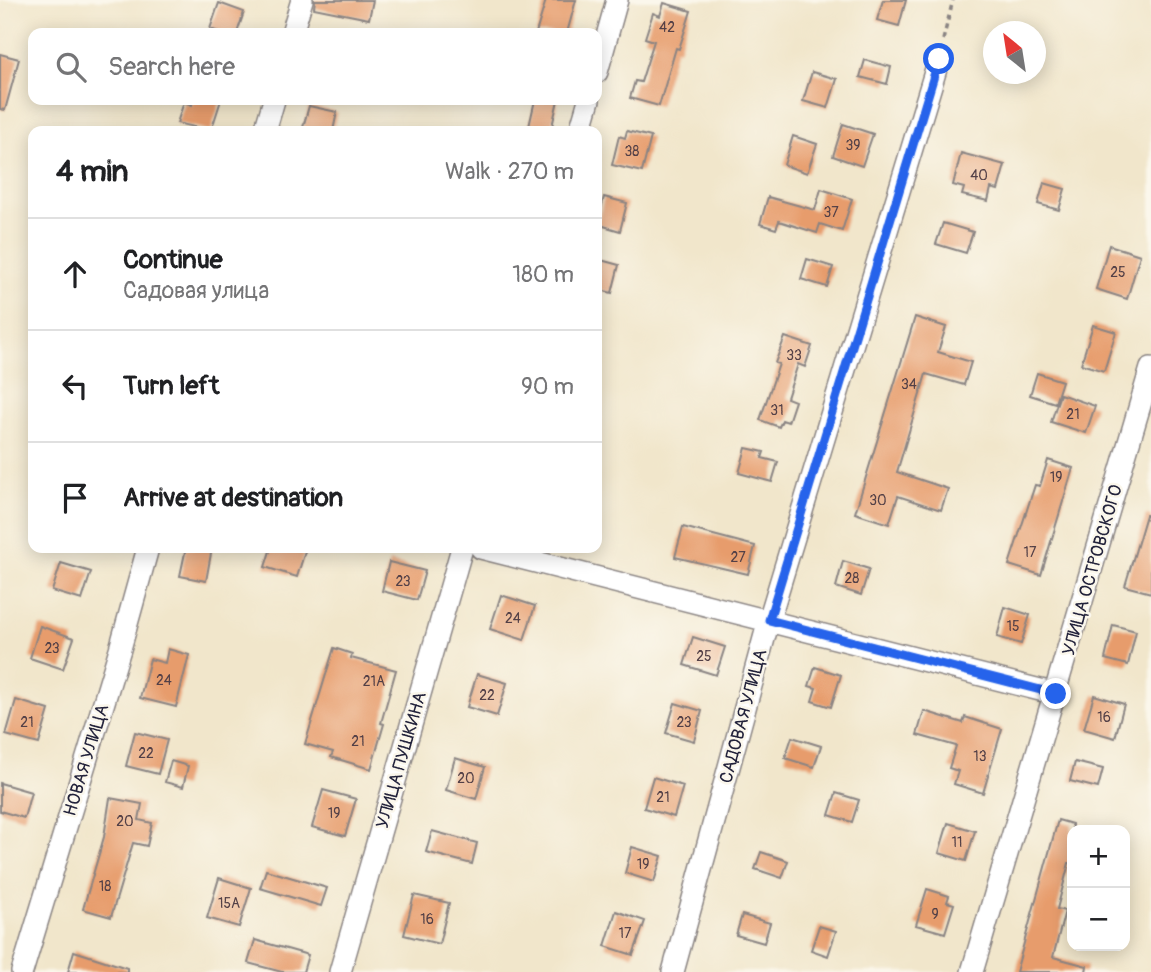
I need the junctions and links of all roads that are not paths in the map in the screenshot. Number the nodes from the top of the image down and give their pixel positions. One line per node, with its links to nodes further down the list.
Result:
1 (302, 0): 3 (street)
2 (617, 0): 4 (street)
3 (294, 28)
4 (602, 54)
5 (939, 59): 14 (street, САДОВАЯ УЛИЦА)
6 (273, 105): 8 (street)
7 (588, 105): 9 (street)
8 (266, 126)
9 (581, 126)
10 (1151, 368): 15 (street, УЛИЦА ОСТРОВСКОГО)
11 (148, 553): 16 (street, НОВАЯ УЛИЦА)
12 (461, 553): 17 (street, УЛИЦА ПУШКИНА)
13 (501, 553): 14 (street)
14 (769, 620): 15 (street); 18 (street, САДОВАЯ УЛИЦА)
15 (1056, 694): 19 (street, УЛИЦА ОСТРОВСКОГО)
16 (22, 972)
17 (340, 972)
18 (673, 972)
19 (972, 972)

